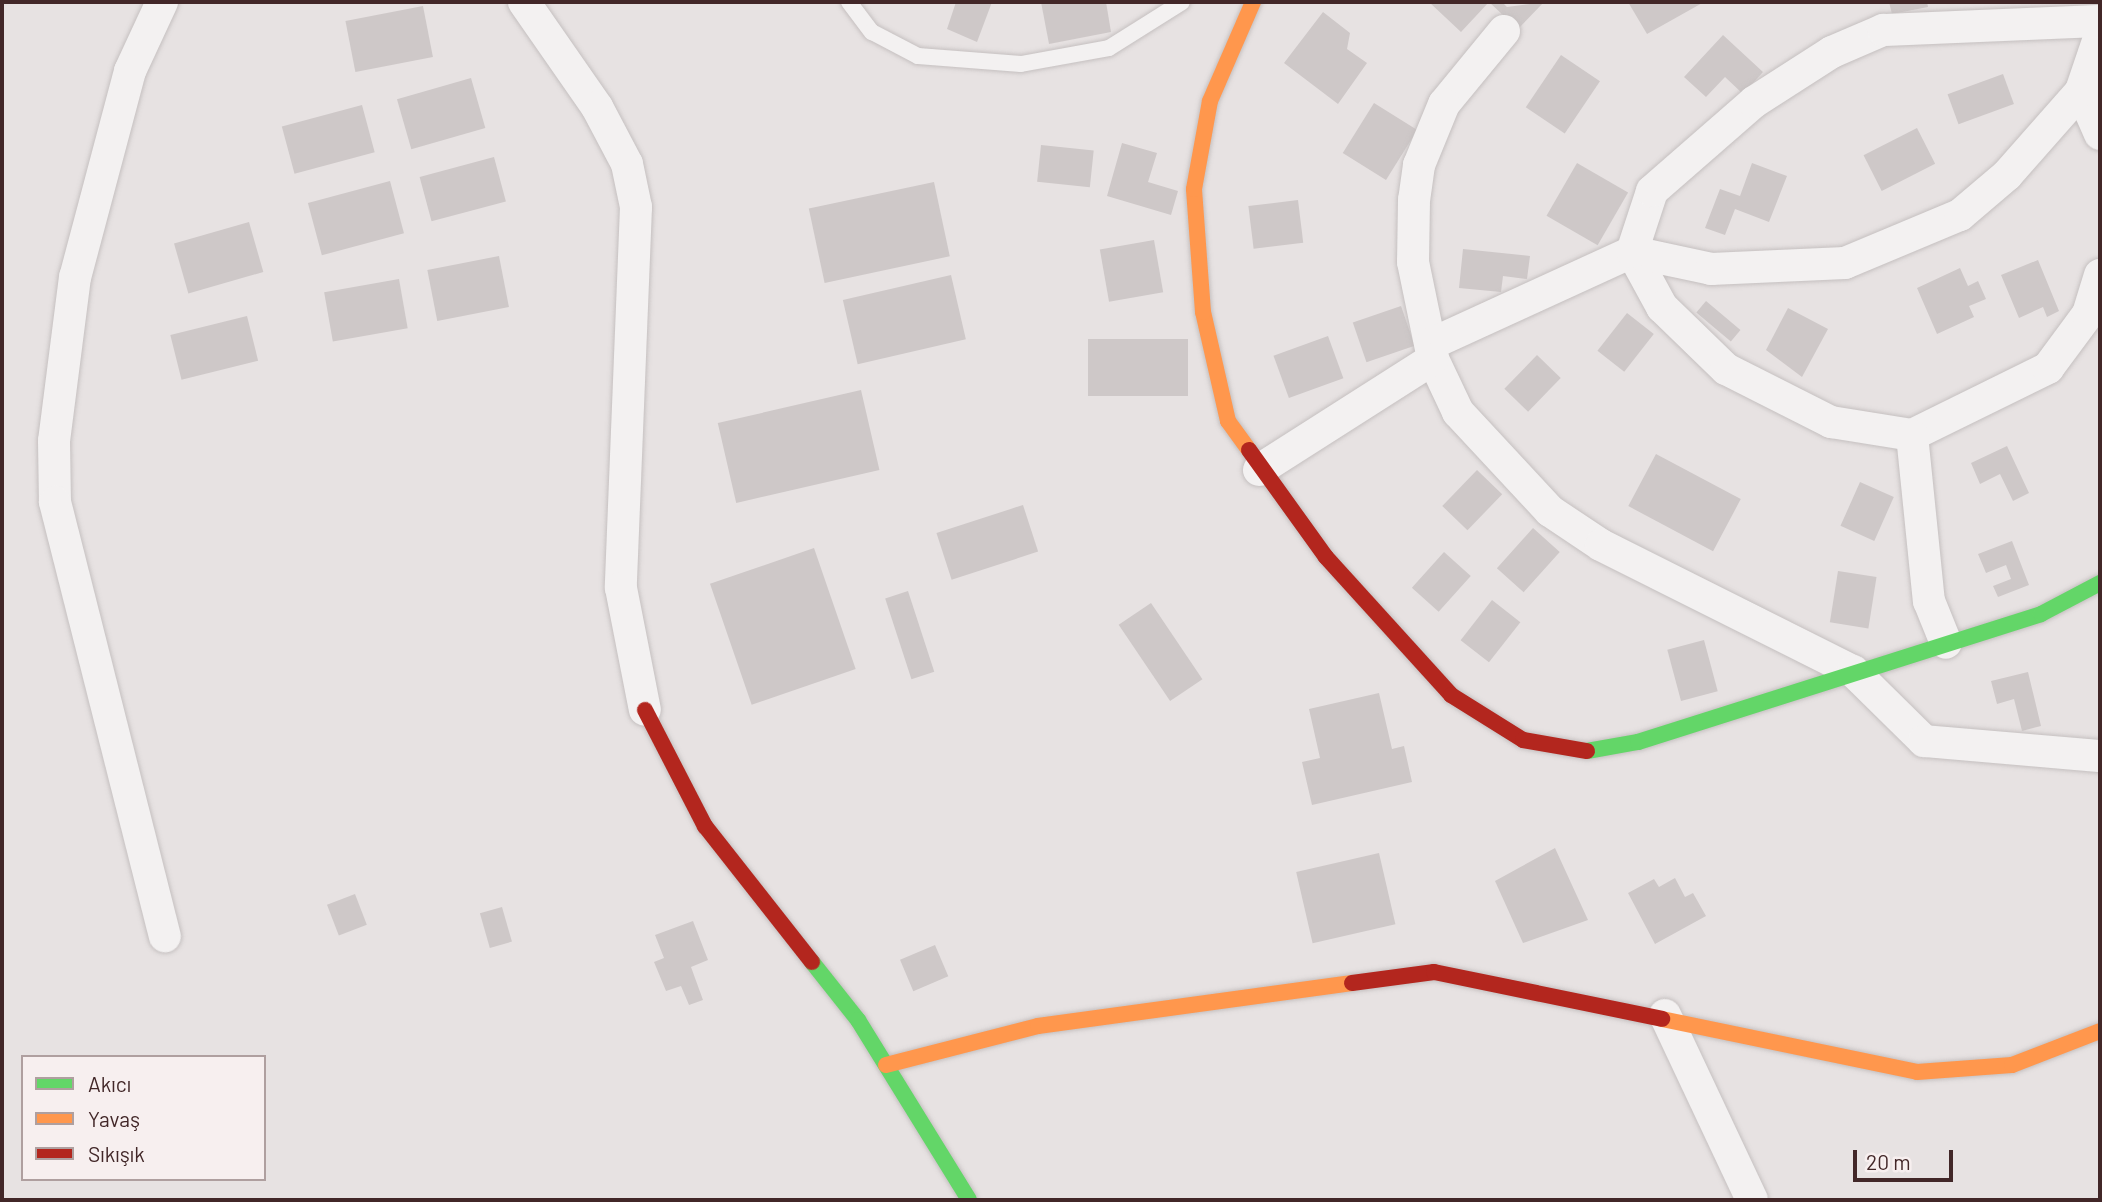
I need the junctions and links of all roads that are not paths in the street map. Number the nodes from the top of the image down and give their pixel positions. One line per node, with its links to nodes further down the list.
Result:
1 (162, 2): 21 (street)
2 (524, 2): 19 (street)
3 (849, 2): 4 (lane)
4 (1182, 2)
5 (1253, 2): 15 (street)
6 (2100, 21): 11 (street)
7 (1504, 31): 13 (street)
8 (2100, 35): 9 (street)
9 (2081, 91): 10 (street); 11 (street)
10 (2100, 134)
11 (1632, 252): 13 (street); 14 (street)
12 (2100, 275): 14 (street)
13 (1432, 351): 15 (street); 18 (street)
14 (1912, 436): 17 (street)
15 (1259, 470): 18 (street)
16 (2100, 583): 17 (street)
17 (1946, 643): 18 (street)
18 (1853, 671): 20 (street)
19 (645, 710): 24 (street)
20 (2100, 756)
21 (165, 936)
22 (1665, 1015): 23 (street); 24 (street); 26 (street)
23 (2100, 1031)
24 (886, 1065): 25 (street)
25 (969, 1200)
26 (1752, 1200)

